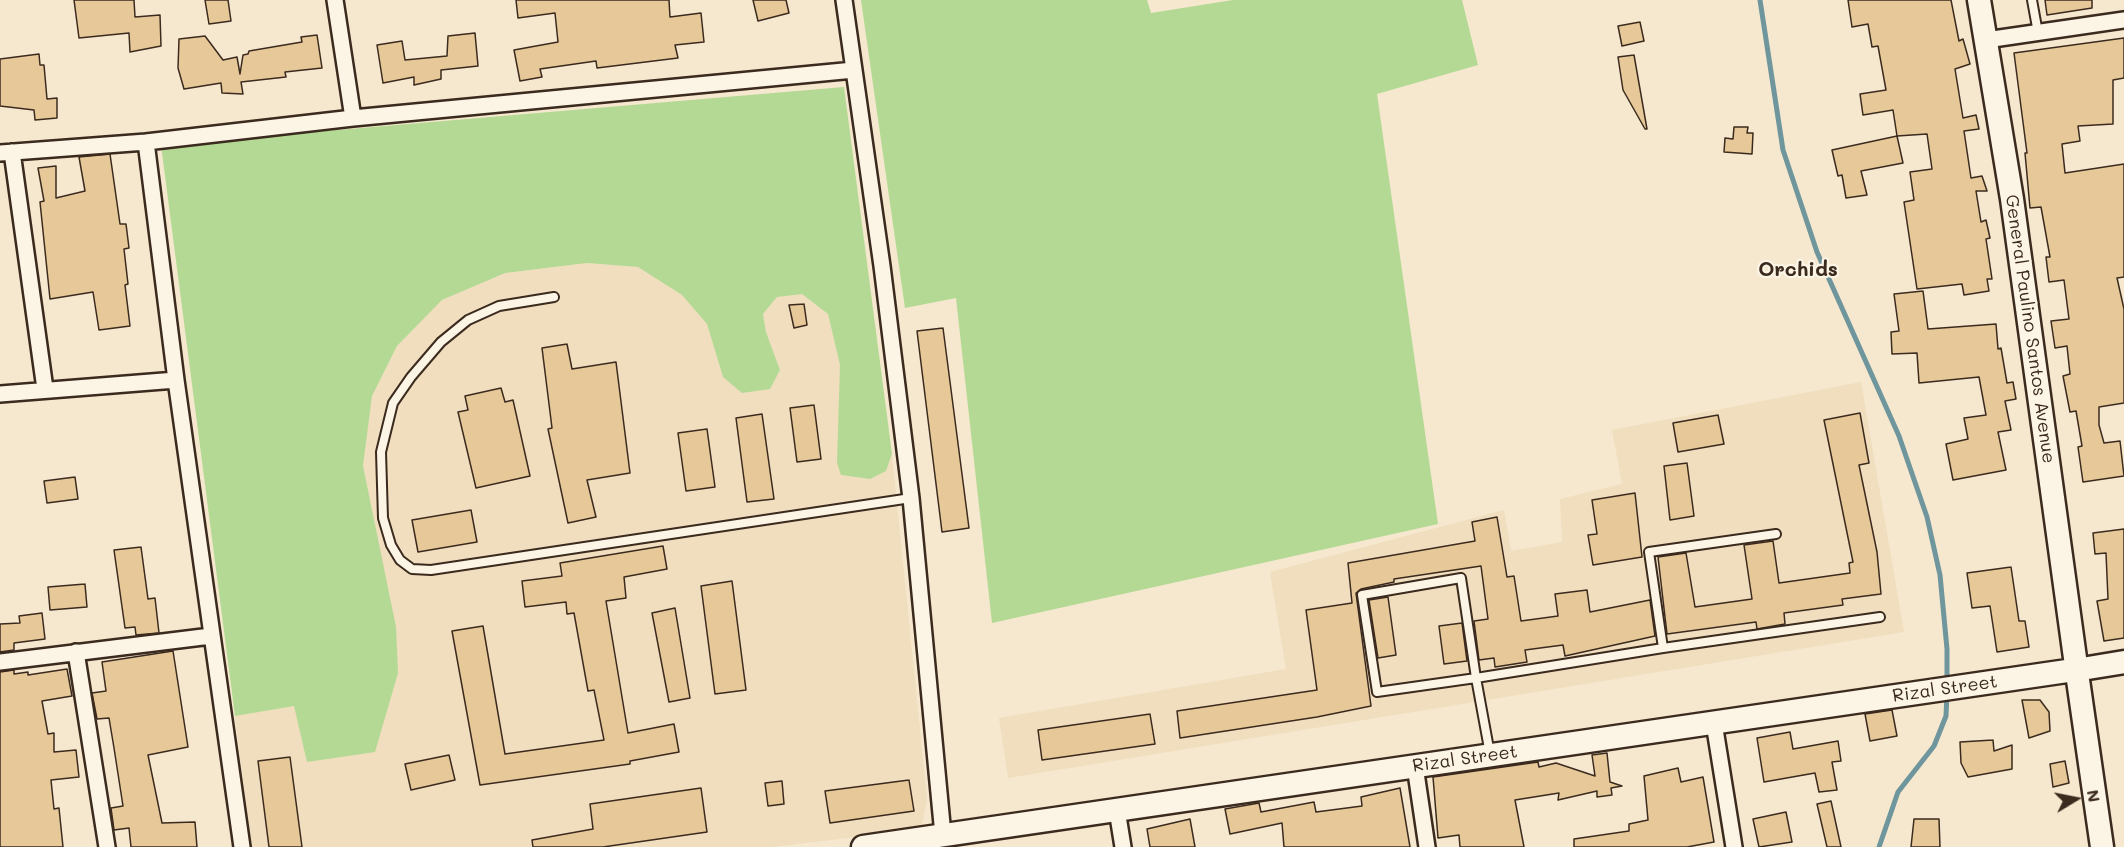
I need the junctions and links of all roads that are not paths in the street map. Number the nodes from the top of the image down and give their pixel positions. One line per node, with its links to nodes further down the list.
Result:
1 (335, 0): 9 (street)
2 (844, 0): 8 (street)
3 (1978, 0): 7 (main road, General Paulino Santos Avenue)
4 (2032, 0): 6 (lane)
5 (2124, 20): 6 (street)
6 (2038, 33): 7 (street)
7 (1986, 40): 24 (main road, General Paulino Santos Avenue)
8 (854, 70): 9 (street); 16 (street)
9 (353, 118): 10 (street)
10 (146, 142): 11 (street); 13 (street)
11 (6, 153): 14 (street)
12 (554, 297): 16 (lane)
13 (176, 380): 14 (street); 19 (street)
14 (45, 389): 15 (street)
15 (0, 393)
16 (911, 498): 30 (street)
17 (1776, 534): 20 (lane)
18 (1880, 617): 20 (lane)
19 (211, 636): 21 (street); 32 (street)
20 (1663, 648): 25 (lane)
21 (76, 652): 22 (street); 31 (street)
22 (0, 662)
23 (2124, 662): 24 (main road, Rizal Street)
24 (2077, 669): 26 (main road, Rizal Street); 37 (main road, General Paulino Santos Avenue)
25 (1476, 678): 25 (lane); 27 (lane)
26 (1714, 723): 27 (main road, Rizal Street); 36 (street)
27 (1490, 755): 28 (main road, Rizal Street)
28 (1415, 766): 29 (main road, Rizal Street); 35 (street)
29 (1117, 810): 30 (main road, Rizal Street); 34 (street)
30 (944, 835): 33 (main road, Rizal Street)
31 (107, 847)
32 (242, 847)
33 (863, 847)
34 (1123, 847)
35 (1427, 847)
36 (1734, 847)
37 (2102, 847)

